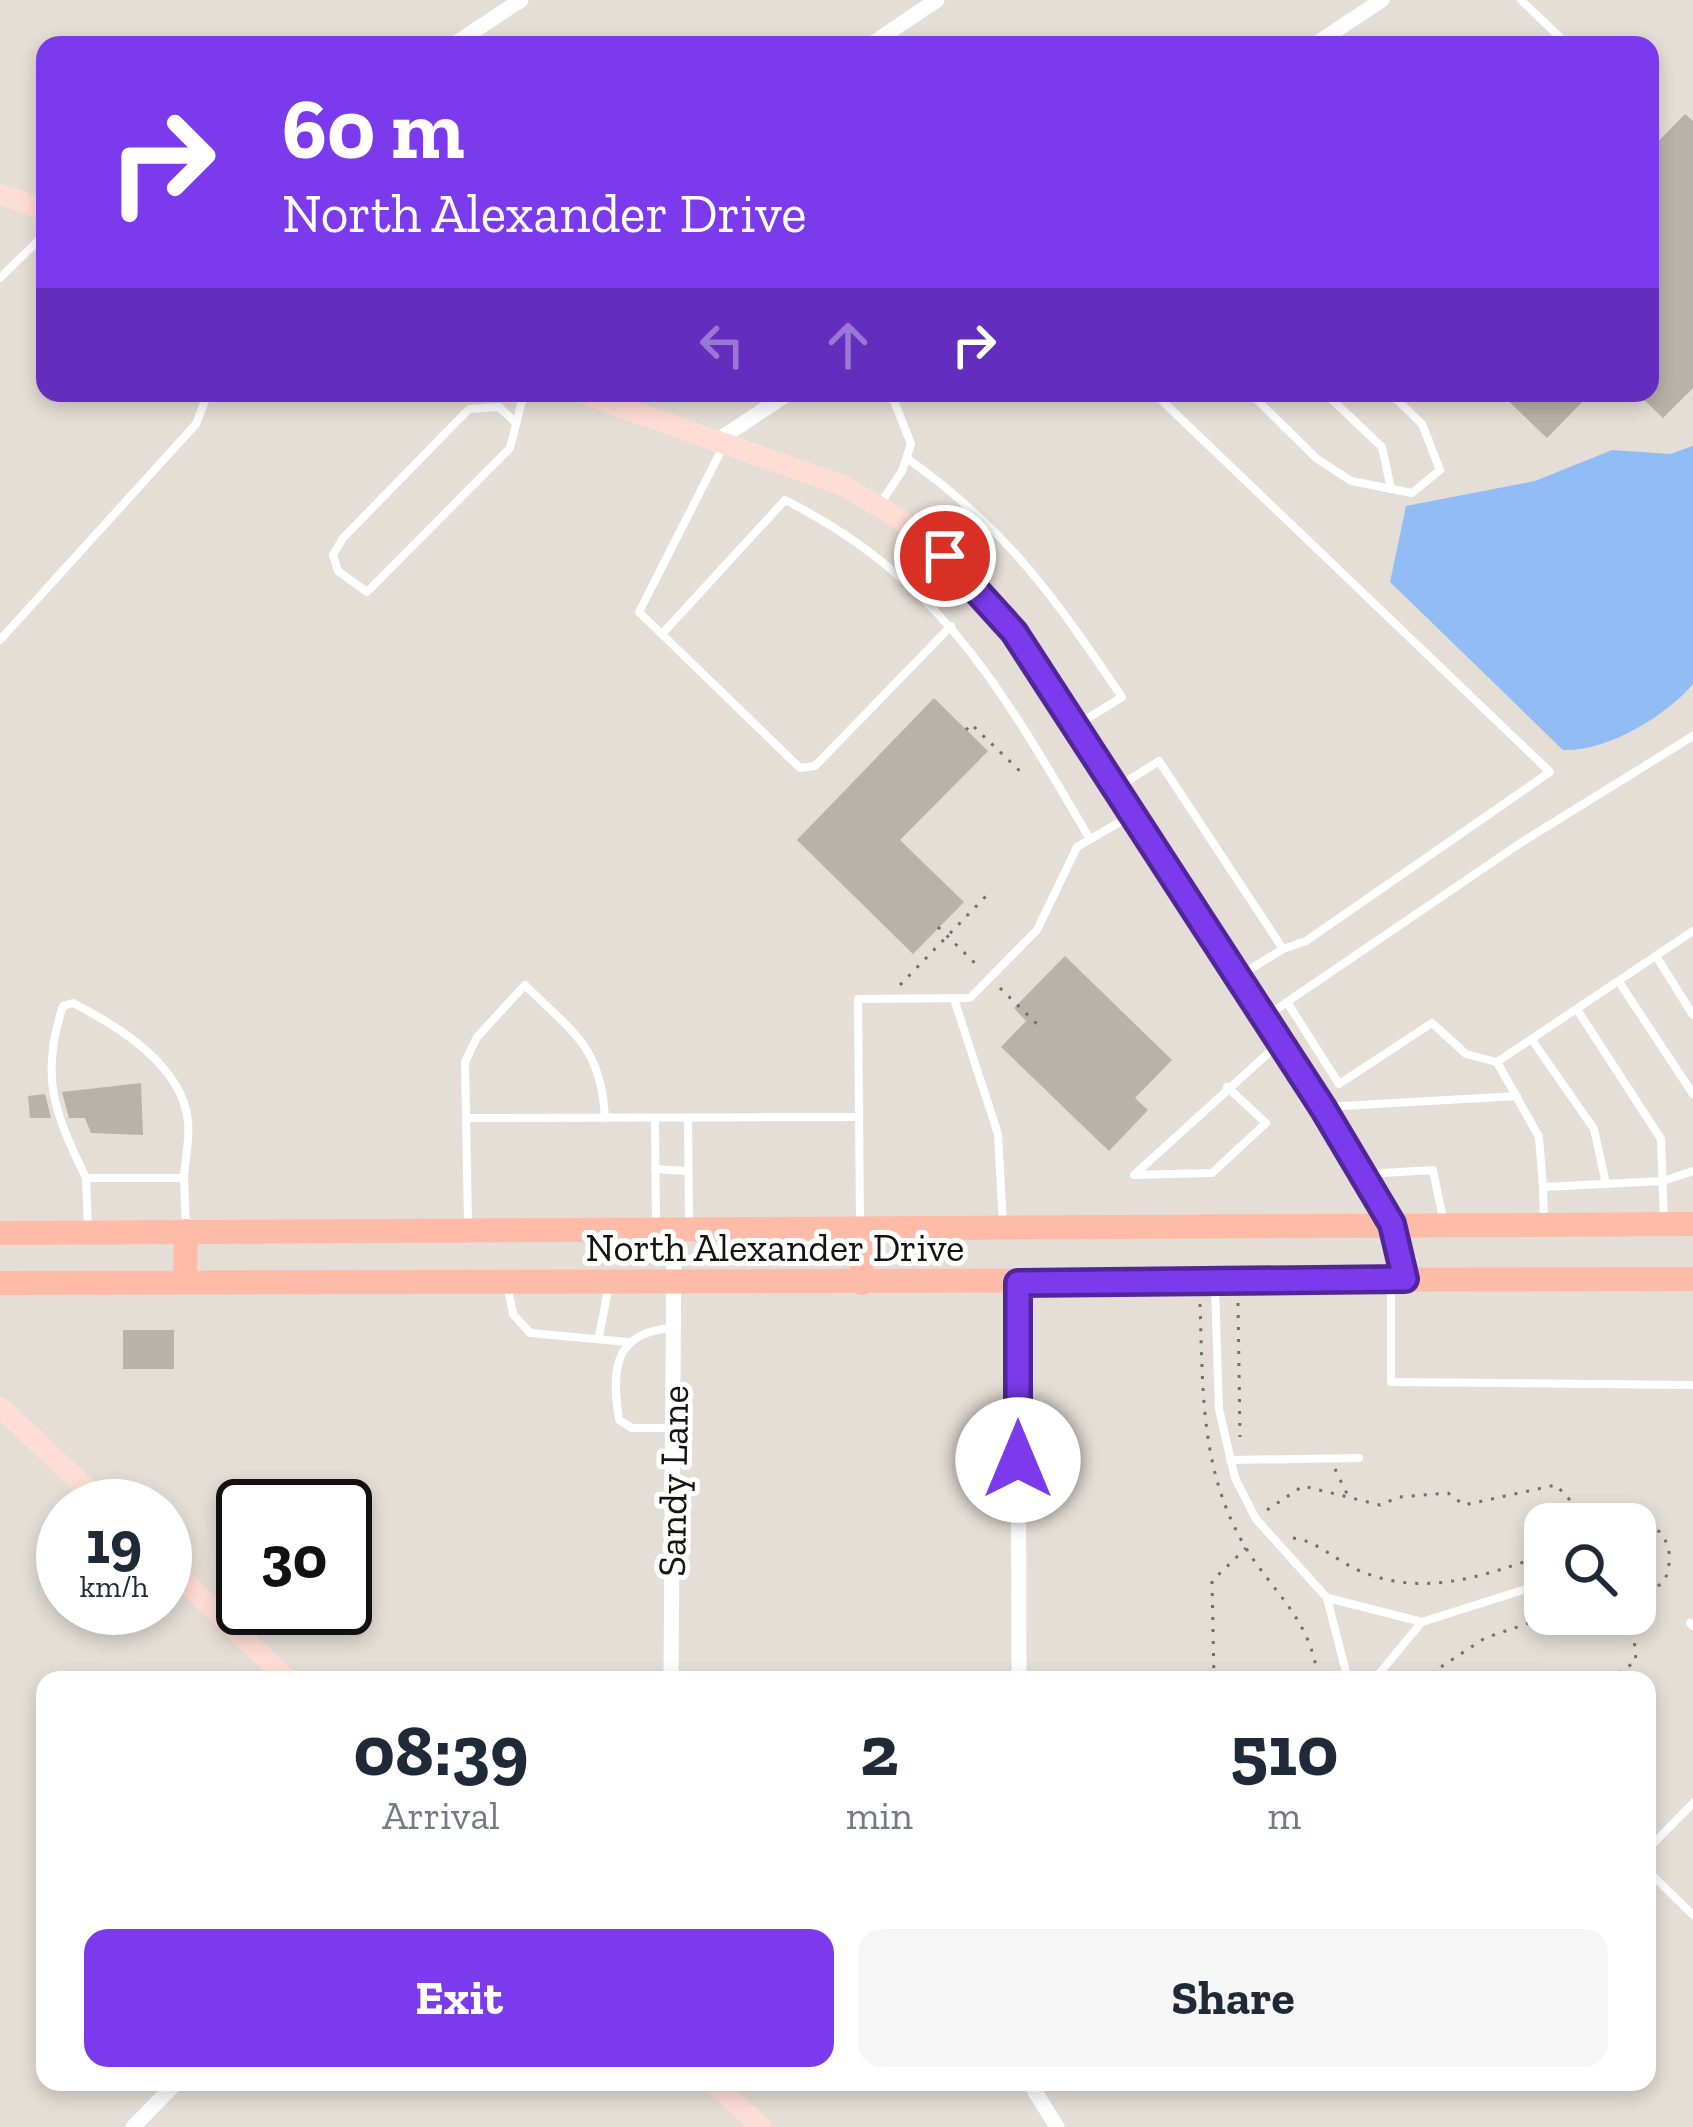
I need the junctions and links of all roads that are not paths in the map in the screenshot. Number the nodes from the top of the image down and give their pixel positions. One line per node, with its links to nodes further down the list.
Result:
1 (521, 0): 5 (street)
2 (938, 0): 6 (street)
3 (1382, 0): 7 (street)
4 (1521, 0): 8 (lane)
5 (467, 36)
6 (884, 36)
7 (1328, 36)
8 (1559, 36)
9 (0, 194): 10 (street)
10 (36, 207)
11 (36, 243): 12 (lane)
12 (0, 278)
13 (205, 402): 31 (lane)
14 (521, 402): 22 (lane)
15 (606, 402): 23 (street)
16 (777, 402): 23 (street)
17 (895, 402): 24 (lane)
18 (1163, 402): 38 (lane)
19 (1259, 402): 25 (lane)
20 (1334, 402): 25 (lane)
21 (1399, 402): 25 (lane)
22 (514, 421): 22 (lane)
23 (722, 442): 26 (street); 30 (lane)
24 (908, 459): 26 (lane); 32 (lane)
25 (1391, 489)
26 (878, 506): 27 (street)
27 (945, 556): 28 (lane); 32 (street)
28 (918, 588): 29 (lane); 30 (lane)
29 (951, 626): 30 (lane); 36 (lane)
30 (662, 634)
31 (0, 640)
32 (1076, 726): 34 (street)
33 (1693, 736): 43 (lane)
34 (1116, 788): 35 (street); 38 (lane)
35 (1133, 814): 36 (lane); 40 (street)
36 (1090, 838): 42 (lane)
37 (1693, 931): 39 (lane)
38 (1283, 949): 40 (lane)
39 (1656, 956): 41 (lane); 45 (lane)
40 (1237, 976): 46 (street)
41 (1618, 982): 44 (lane); 52 (lane)
42 (954, 999): 56 (lane); 75 (lane)
43 (1286, 1002): 46 (lane); 50 (lane)
44 (1578, 1011): 47 (lane); 67 (lane)
45 (1693, 1015)
46 (1264, 1018): 48 (street)
47 (1532, 1040): 49 (lane); 68 (lane)
48 (1280, 1043): 51 (lane); 55 (street)
49 (1497, 1062): 50 (lane); 53 (lane)
50 (1339, 1084): 54 (lane)
51 (1227, 1088): 51 (lane)
52 (1693, 1094)
53 (1517, 1096): 54 (lane); 69 (lane)
54 (1350, 1102): 55 (lane)
55 (1323, 1108): 64 (street)
56 (858, 1117): 59 (lane); 78 (lane)
57 (466, 1118): 58 (lane); 58 (lane); 77 (lane)
58 (605, 1118): 60 (lane)
59 (688, 1118): 60 (lane); 62 (lane)
60 (655, 1119): 61 (lane)
61 (655, 1169): 62 (lane); 81 (lane)
62 (688, 1171): 81 (lane)
63 (1693, 1171): 67 (lane)
64 (1364, 1174): 70 (street); 71 (lane)
65 (86, 1178): 66 (lane); 66 (lane); 79 (lane)
66 (184, 1178): 76 (lane)
67 (1663, 1181): 68 (lane); 73 (lane)
68 (1606, 1184): 69 (lane)
69 (1543, 1187): 72 (lane)
70 (1392, 1224): 71 (main road, North Alexander Drive); 75 (main road, North Alexander Drive); 83 (street)
71 (1444, 1224): 72 (main road, North Alexander Drive)
72 (1544, 1224): 73 (main road, North Alexander Drive)
73 (1664, 1224): 74 (main road, North Alexander Drive)
74 (1693, 1224)
75 (1003, 1229): 78 (main road, North Alexander Drive)
76 (186, 1231): 77 (main road, North Alexander Drive); 79 (main road, North Alexander Drive); 85 (main road)
77 (468, 1231): 81 (main road, North Alexander Drive)
78 (860, 1231): 81 (main road, North Alexander Drive); 90 (main road)
79 (88, 1232): 80 (main road, North Alexander Drive)
80 (0, 1233)
81 (673, 1233): 88 (street, Sandy Lane)
82 (1226, 1278): 83 (main road, North Alexander Drive); 91 (main road, North Alexander Drive); 99 (lane)
83 (1398, 1279): 84 (main road, North Alexander Drive); 95 (lane)
84 (1693, 1279)
85 (185, 1280): 86 (main road, North Alexander Drive); 89 (main road, North Alexander Drive)
86 (506, 1282): 87 (main road, North Alexander Drive); 93 (lane)
87 (610, 1282): 88 (main road, North Alexander Drive); 93 (lane)
88 (676, 1282): 90 (main road, North Alexander Drive); 92 (street, Sandy Lane)
89 (0, 1283)
90 (862, 1283): 91 (main road, North Alexander Drive)
91 (1018, 1283): 107 (street)
92 (675, 1328): 94 (lane); 97 (street, Sandy Lane)
93 (599, 1336): 94 (lane)
94 (628, 1342): 97 (lane)
95 (1693, 1385)
96 (0, 1407): 100 (street)
97 (674, 1428): 106 (street, Sandy Lane)
98 (1359, 1458): 99 (lane)
99 (1230, 1460): 103 (lane)
100 (76, 1479)
101 (192, 1590): 105 (street)
102 (1524, 1590): 104 (lane)
103 (1327, 1598): 104 (lane); 108 (lane)
104 (1422, 1622): 109 (lane)
105 (278, 1671)
106 (671, 1671)
107 (1018, 1671)
108 (1346, 1671)
109 (1381, 1671)
110 (1693, 1803): 111 (lane)
111 (1656, 1841)
112 (1656, 1879): 113 (lane)
113 (1693, 1915)
114 (168, 2091): 117 (street)
115 (722, 2091): 118 (street)
116 (1035, 2091): 119 (street)
117 (133, 2127)
118 (760, 2127)
119 (1057, 2127)

